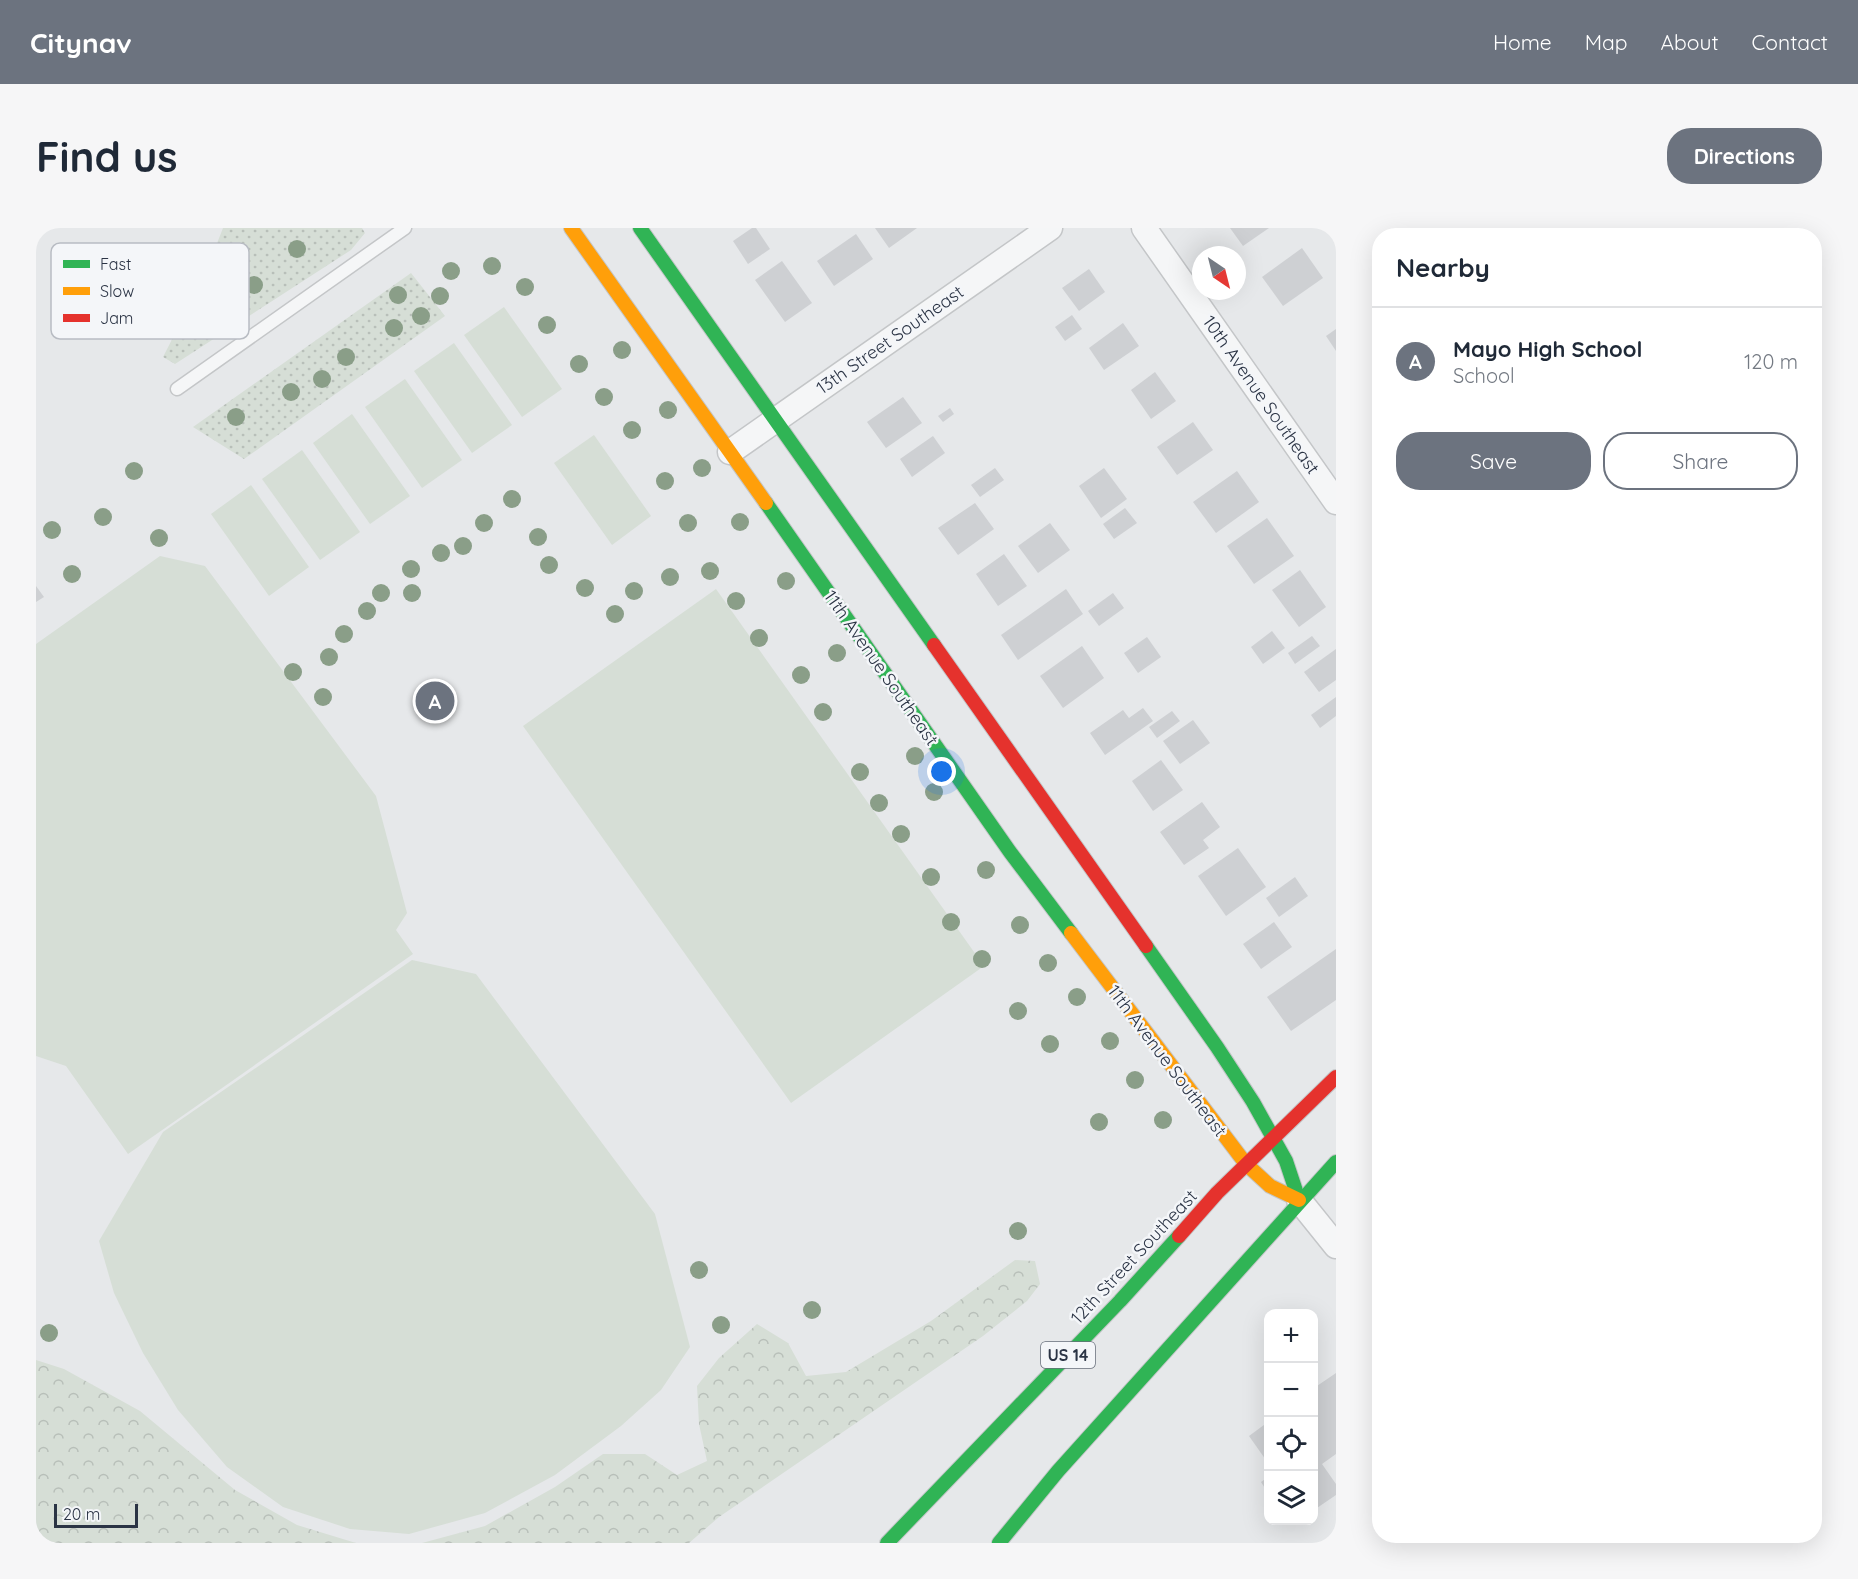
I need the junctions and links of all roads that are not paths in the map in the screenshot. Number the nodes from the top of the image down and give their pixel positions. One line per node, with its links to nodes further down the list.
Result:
1 (405, 228): 6 (lane)
2 (571, 228): 10 (main road, 11th Avenue Southeast)
3 (640, 228): 9 (main road, 11th Avenue Southeast)
4 (1050, 228): 9 (street, 13th Street Southeast)
5 (1144, 228): 11 (street, 10th Avenue Southeast)
6 (249, 338)
7 (248, 339): 8 (lane)
8 (177, 389)
9 (776, 419): 10 (street, 13th Street Southeast); 13 (main road, 11th Avenue Southeast)
10 (730, 452): 15 (main road, 11th Avenue Southeast)
11 (1336, 502)
12 (1336, 1077): 13 (main road, 12th Street Southeast / US 14)
13 (1273, 1138): 15 (main road, 12th Street Southeast / US 14); 16 (main road, 11th Avenue Southeast)
14 (1336, 1162): 16 (main road)
15 (1246, 1164): 16 (main road, 11th Avenue Southeast); 18 (main road, 12th Street Southeast / US 14)
16 (1299, 1200): 17 (street, 11th Avenue Southeast); 19 (main road)
17 (1336, 1246)
18 (887, 1543)
19 (999, 1543)

